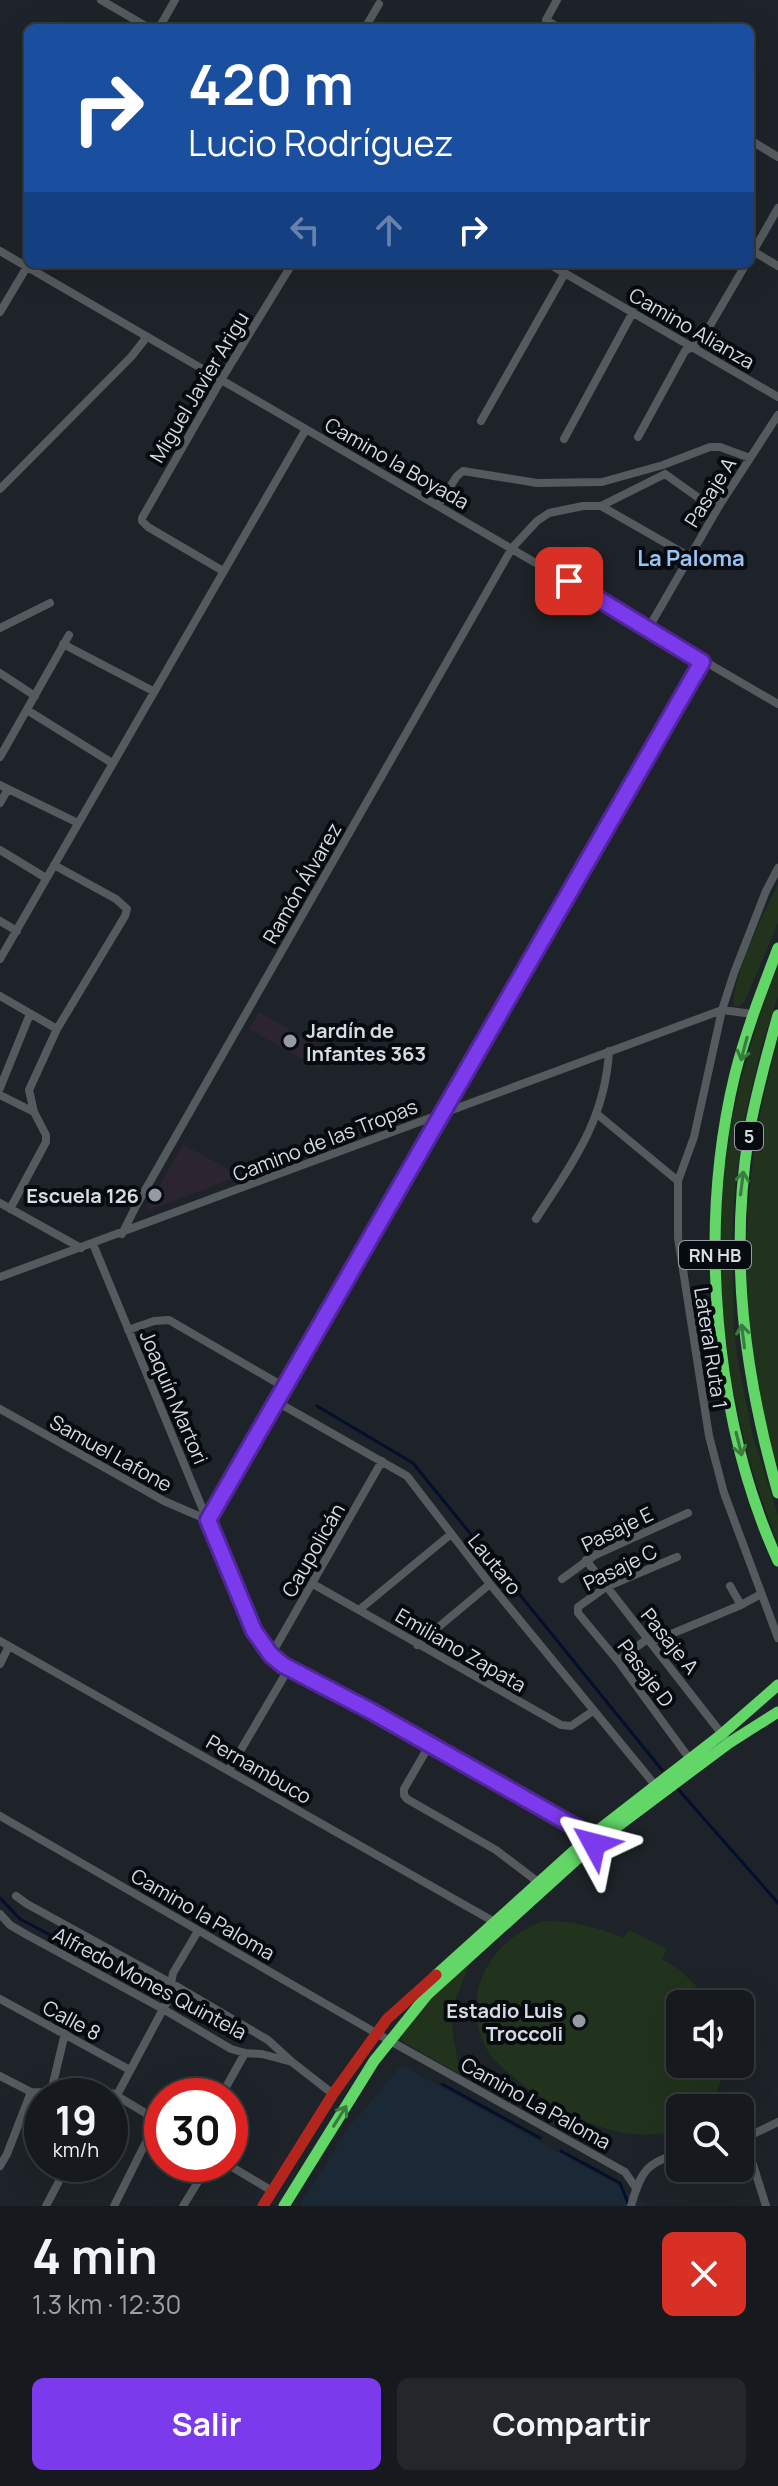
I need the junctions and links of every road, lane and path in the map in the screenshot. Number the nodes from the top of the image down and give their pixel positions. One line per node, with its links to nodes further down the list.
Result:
1 (101, 0): 5 (street)
2 (175, 0): 6 (street)
3 (557, 0): 8 (street)
4 (379, 4): 7 (street)
5 (142, 24)
6 (161, 24)
7 (367, 24)
8 (552, 24)
9 (754, 142): 10 (street)
10 (778, 157)
11 (778, 208): 12 (street)
12 (754, 248)
13 (0, 251): 15 (street, Camino la Boyada)
14 (754, 254): 16 (street)
15 (24, 263)
16 (778, 266)
17 (26, 268): 23 (street)
18 (33, 268): 25 (street, Camino la Boyada)
19 (290, 268): 27 (street, Miguel Javier Arigu)
20 (556, 268): 22 (street, Camino Alianza)
21 (744, 268): 26 (street)
22 (565, 273): 24 (street, Camino Alianza); 30 (street)
23 (0, 312)
24 (633, 312): 26 (street, Camino Alianza); 33 (street)
25 (146, 338): 27 (street, Camino la Boyada); 36 (street)
26 (693, 346): 28 (street, Camino Alianza); 32 (street)
27 (221, 380): 31 (street, Camino la Boyada); 42 (street, Miguel Javier Arigu)
28 (778, 397)
29 (778, 415): 34 (street, Pasaje A)
30 (481, 421)
31 (306, 429): 37 (street, Camino la Boyada); 42 (street)
32 (638, 437)
33 (564, 439)
34 (750, 458): 35 (street); 39 (street, Pasaje A)
35 (664, 470): 37 (street); 38 (street); 39 (street)
36 (0, 489)
37 (438, 505): 40 (street, Camino la Boyada)
38 (601, 506): 40 (street); 41 (street)
39 (719, 506): 41 (street, Pasaje A)
40 (512, 548): 45 (street, Camino la Boyada); 83 (street, Ramón Álvarez)
41 (690, 557): 45 (street, Pasaje A)
42 (223, 571): 50 (street)
43 (50, 603): 44 (street)
44 (0, 628)
45 (648, 629): 48 (street, Camino la Boyada)
46 (69, 635): 47 (street)
47 (63, 644): 50 (street); 51 (street)
48 (702, 662): 52 (street, Camino la Boyada); 77 (street)
49 (0, 673): 51 (street)
50 (153, 691): 55 (street)
51 (35, 696): 53 (street)
52 (778, 704)
53 (27, 710): 54 (street); 55 (street)
54 (0, 757)
55 (112, 763): 58 (street)
56 (4, 787): 57 (street); 58 (street)
57 (0, 803)
58 (78, 823): 60 (street)
59 (0, 850): 62 (street)
60 (54, 865): 62 (street); 72 (street)
61 (778, 868): 68 (street, Lateral Ruta 1)
62 (46, 878): 64 (street)
63 (0, 921): 64 (street)
64 (17, 931): 66 (street)
65 (778, 948): 70 (main road, RN HB)
66 (0, 959)
67 (0, 996): 69 (street)
68 (722, 1010): 70 (street, Camino de las Tropas); 73 (street, Camino de las Tropas); 79 (street, Lateral Ruta 1)
69 (30, 1014): 72 (street); 74 (street)
70 (753, 1014): 98 (main road, RN HB, one-way to 98)
71 (778, 1015): 92 (main road, 5, one-way to 71)
72 (57, 1029): 76 (street)
73 (609, 1051): 77 (street, Camino de las Tropas); 78 (street)
74 (0, 1088)
75 (0, 1095): 76 (street)
76 (34, 1112): 81 (street)
77 (443, 1112): 83 (street, Camino de las Tropas); 88 (street)
78 (597, 1114): 79 (street); 82 (street)
79 (678, 1181): 104 (street, Lateral Ruta 1)
80 (0, 1203): 81 (street)
81 (10, 1209): 85 (street)
82 (536, 1219)
83 (122, 1234): 84 (street, Camino de las Tropas)
84 (93, 1244): 85 (street, Camino de las Tropas); 87 (street, Joaquín Martori)
85 (81, 1248): 86 (street, Camino de las Tropas)
86 (0, 1277)
87 (128, 1330): 88 (street); 94 (street, Joaquín Martori)
88 (286, 1388): 89 (street)
89 (277, 1402): 91 (street, Lautaro); 94 (street)
90 (0, 1409): 94 (street, Samuel Lafone)
91 (382, 1461): 95 (street, Lautaro); 100 (street, Caupolicán)
92 (778, 1493)
93 (688, 1513): 97 (street, Pasaje E)
94 (208, 1520): 113 (street, Joaquín Martori)
95 (451, 1534): 101 (street, Lautaro); 107 (street)
96 (677, 1557): 103 (street, Pasaje C)
97 (586, 1560): 99 (street, Pasaje E); 103 (street, Pasaje A)
98 (778, 1561)
99 (562, 1579)
100 (313, 1584): 107 (street, Emiliano Zapata); 113 (street, Caupolicán)
101 (490, 1584): 111 (street); 119 (street, Lautaro)
102 (730, 1586): 105 (street)
103 (606, 1587): 106 (street, Pasaje C); 110 (street, Pasaje A)
104 (761, 1594): 105 (street); 108 (street, Lateral Ruta 1)
105 (741, 1605): 110 (street)
106 (578, 1607): 114 (street, Pasaje D)
107 (359, 1610): 111 (street, Emiliano Zapata)
108 (778, 1638)
109 (0, 1641): 112 (street, Pernambuco)
110 (649, 1641): 114 (street); 121 (street, Pasaje A)
111 (417, 1645): 119 (street, Emiliano Zapata)
112 (9, 1646): 115 (street); 124 (street, Pernambuco)
113 (271, 1655): 116 (street, Joaquín Martori)
114 (618, 1661): 123 (street, Pasaje D)
115 (0, 1664)
116 (289, 1668): 122 (street, Joaquín Martori); 124 (street)
117 (778, 1685): 118 (main road)
118 (766, 1694): 120 (main road); 121 (main road)
119 (593, 1711): 125 (street, Lautaro)
120 (778, 1712): 121 (main road)
121 (725, 1738): 123 (main road); 127 (main road)
122 (430, 1744): 127 (street, Joaquín Martori); 128 (street)
123 (689, 1758): 125 (main road)
124 (229, 1770): 131 (street, Pernambuco)
125 (655, 1785): 127 (main road)
126 (0, 1816): 132 (street, Camino la Paloma)
127 (591, 1841): 128 (main road)
128 (543, 1884): 131 (main road)
129 (16, 1896): 133 (street, Alfredo Mones Quintela)
130 (1, 1919): 136 (street, Alfredo Mones Quintela)
131 (498, 1924): 134 (main road); 139 (main road)
132 (198, 1931): 133 (street); 138 (street, Camino la Paloma)
133 (171, 1983): 136 (street); 141 (street, Alfredo Mones Quintela)
134 (414, 1993): 138 (main road); 139 (main road)
135 (0, 1999): 137 (street, Calle 8)
136 (163, 2009): 140 (street, Alfredo Mones Quintela); 142 (street)
137 (65, 2033): 142 (street, Calle 8); 144 (street)
138 (376, 2033): 139 (street, Camino la Paloma); 148 (main road)
139 (389, 2040): 154 (main road, one-way to 139); 158 (street, Camino La Paloma)
140 (245, 2053): 141 (street, Alfredo Mones Quintela); 146 (street)
141 (292, 2062): 148 (street, Alfredo Mones Quintela)
142 (130, 2070): 145 (street)
143 (0, 2076): 147 (street)
144 (54, 2078)
145 (126, 2078)
146 (231, 2078)
147 (24, 2088)
148 (333, 2094): 152 (main road)
149 (24, 2110): 156 (street)
150 (778, 2122): 151 (street)
151 (754, 2133)
152 (302, 2144): 154 (street); 164 (main road)
153 (144, 2151): 166 (street)
154 (317, 2153): 169 (main road)
155 (666, 2157): 157 (street, Camino La Paloma)
156 (0, 2166)
157 (646, 2170): 158 (street, Camino La Paloma); 163 (street)
158 (625, 2172): 163 (street, Camino La Paloma)
159 (754, 2172): 171 (street)
160 (248, 2177): 164 (street)
161 (59, 2182): 165 (street)
162 (198, 2182): 167 (street)
163 (636, 2188): 170 (street)
164 (272, 2191): 168 (main road)
165 (46, 2206)
166 (114, 2206)
167 (183, 2206)
168 (263, 2206)
169 (284, 2206)
170 (631, 2206)
171 (766, 2206)

